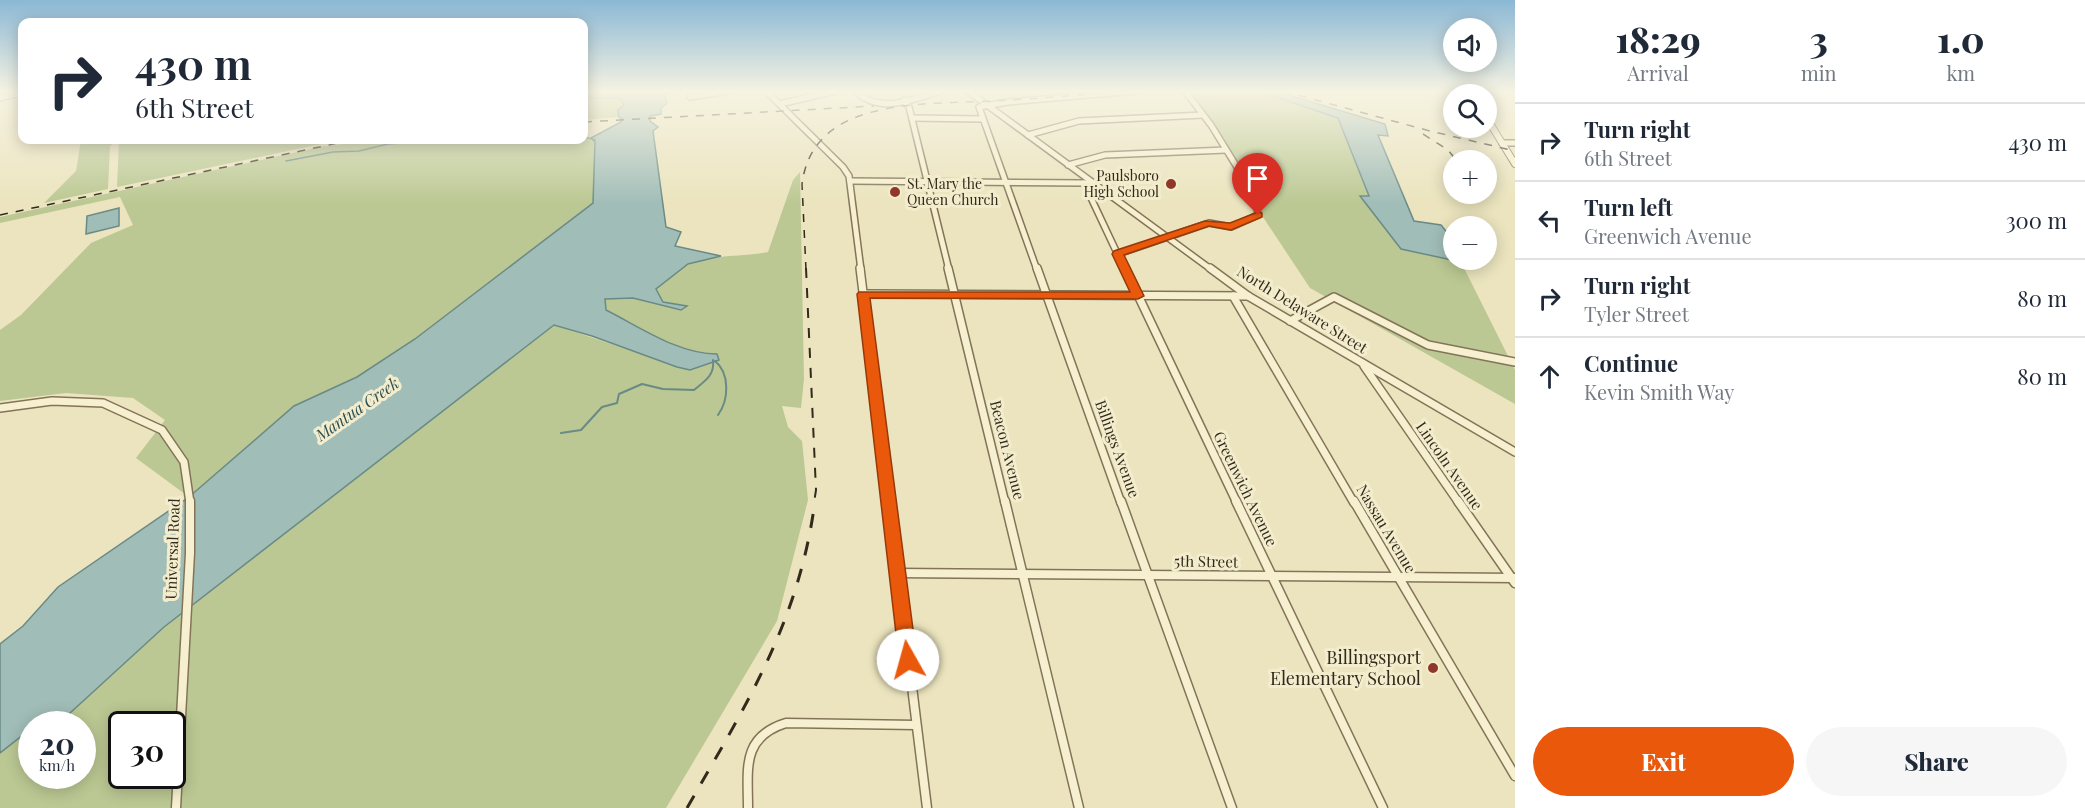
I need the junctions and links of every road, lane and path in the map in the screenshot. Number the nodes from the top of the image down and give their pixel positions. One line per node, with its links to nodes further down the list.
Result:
1 (805, 129): 14 (street)
2 (915, 129): 15 (street, Beacon Avenue)
3 (987, 129): 16 (street, Billings Avenue)
4 (1019, 129): 7 (street, North Delaware Street)
5 (1051, 129): 7 (street)
6 (1212, 129): 11 (street)
7 (1028, 135): 13 (street, North Delaware Street)
8 (1497, 135): 9 (street)
9 (1502, 143): 10 (street); 12 (street)
10 (1515, 143)
11 (1226, 150): 13 (street); 19 (street)
12 (1515, 164)
13 (1068, 165): 18 (street, North Delaware Street)
14 (850, 181): 15 (street); 21 (street)
15 (928, 182): 16 (street); 22 (street, Beacon Avenue)
16 (1006, 182): 17 (street); 23 (street, Billings Avenue)
17 (1084, 183): 18 (street); 20 (street, Greenwich Avenue)
18 (1093, 183): 19 (street, North Delaware Street)
19 (1167, 237): 20 (street); 26 (street, North Delaware Street)
20 (1118, 254): 24 (street, Greenwich Avenue)
21 (863, 294): 22 (street); 32 (street)
22 (955, 295): 23 (street); 33 (street, Beacon Avenue)
23 (1046, 295): 24 (street); 34 (street, Billings Avenue)
24 (1138, 296): 25 (street); 35 (street, Greenwich Avenue)
25 (1233, 296): 26 (street); 36 (street, Nassau Avenue)
26 (1248, 296): 27 (street, North Delaware Street)
27 (1290, 321): 28 (street); 29 (street, North Delaware Street)
28 (1515, 362)
29 (1362, 363): 31 (street, North Delaware Street); 37 (street, Lincoln Avenue)
30 (0, 408): 40 (street, Universal Road)
31 (1515, 452)
32 (897, 573): 33 (street, 5th Street); 38 (street)
33 (1023, 574): 34 (street, 5th Street); 43 (street, Beacon Avenue)
34 (1148, 574): 35 (street, 5th Street); 44 (street, Billings Avenue)
35 (1272, 576): 36 (street, 5th Street); 45 (street, Greenwich Avenue)
36 (1399, 577): 37 (street, 5th Street); 39 (street, Nassau Avenue)
37 (1514, 580)
38 (916, 725): 41 (street); 42 (street)
39 (1515, 776)
40 (176, 808)
41 (748, 808)
42 (927, 808)
43 (1079, 808)
44 (1232, 808)
45 (1383, 808)

